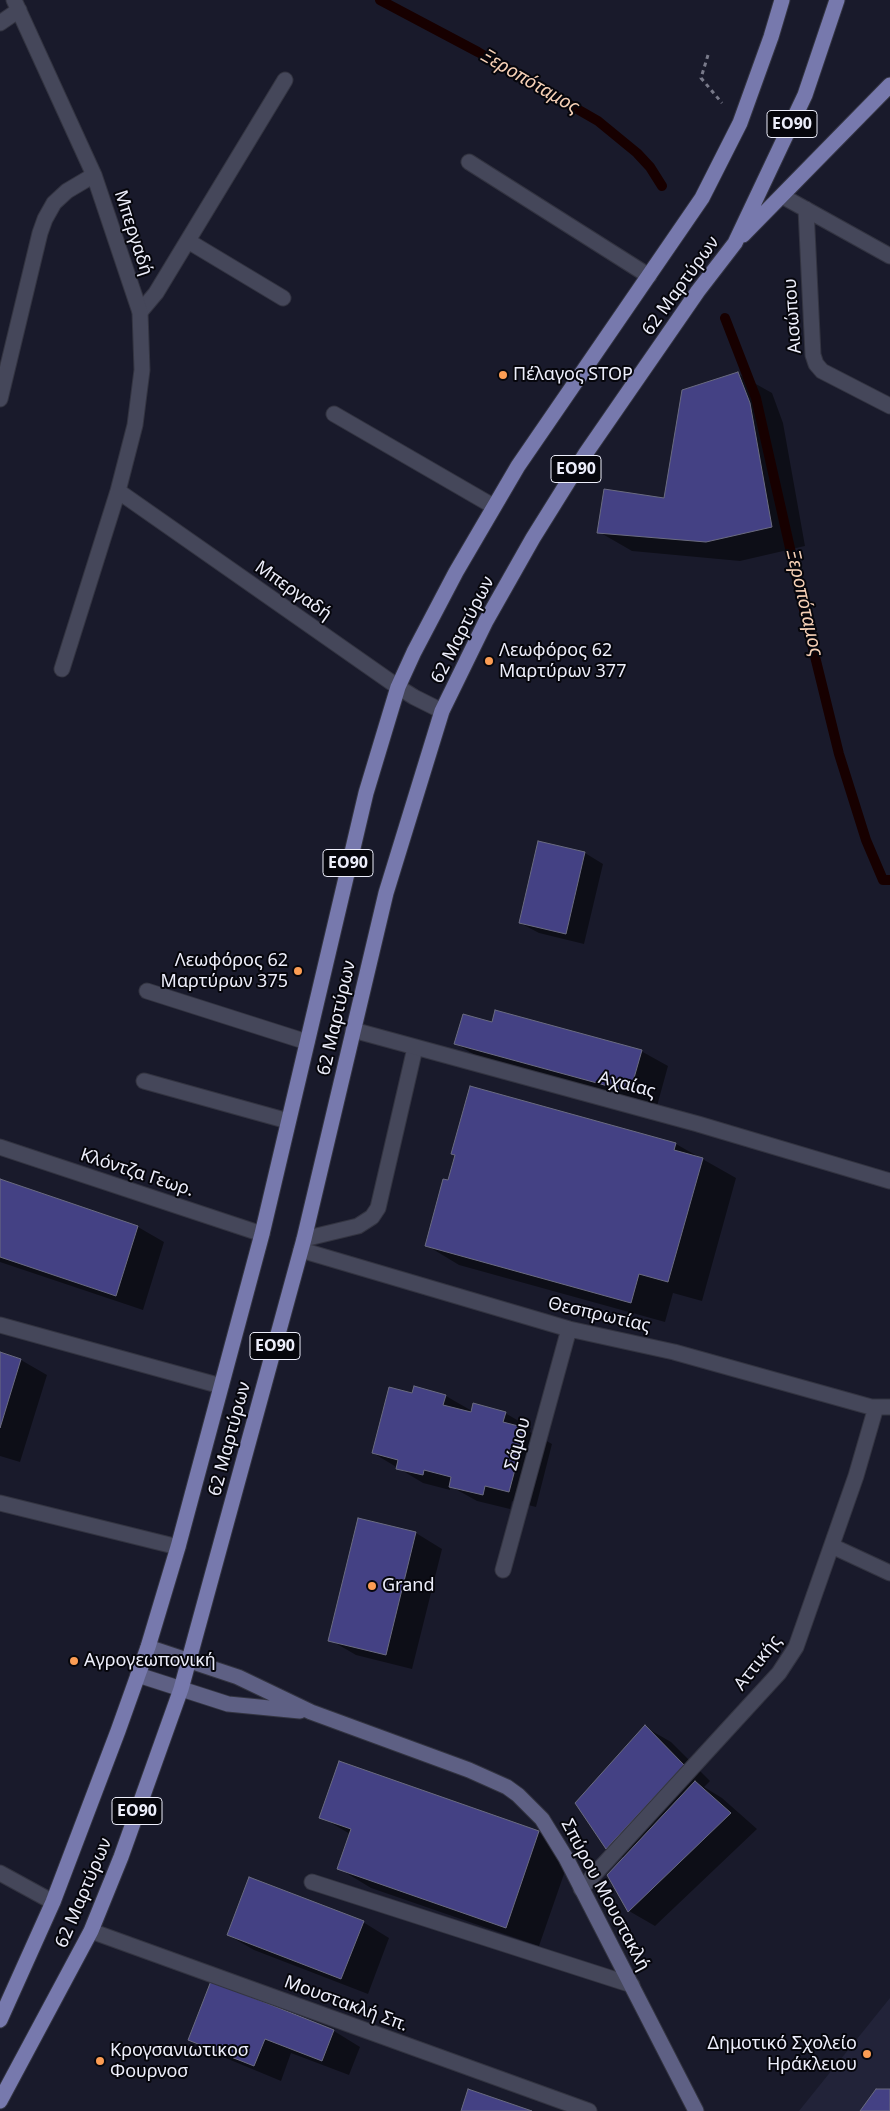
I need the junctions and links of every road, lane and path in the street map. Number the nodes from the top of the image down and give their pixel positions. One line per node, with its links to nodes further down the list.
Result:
1 (782, 0): 8 (main road, 62 Μαρτύρων / ΕΟ90)
2 (837, 0): 14 (main road, 62 Μαρτύρων / ΕΟ90)
3 (16, 5): 4 (street); 10 (street, Μπεργαδή)
4 (0, 24)
5 (708, 55): 8 (path)
6 (285, 80): 13 (street)
7 (890, 85): 11 (main road)
8 (740, 123): 16 (main road, 62 Μαρτύρων / ΕΟ90)
9 (469, 162): 16 (street)
10 (94, 175): 18 (street, Μπεργαδή); 19 (street)
11 (782, 196): 12 (street); 14 (main road)
12 (806, 209): 15 (street); 20 (street, Αισώπου)
13 (188, 241): 17 (street); 18 (street)
14 (735, 243): 26 (main road, 62 Μαρτύρων / ΕΟ90)
15 (890, 256)
16 (649, 276): 23 (main road, 62 Μαρτύρων / ΕΟ90)
17 (283, 298)
18 (140, 312): 22 (street, Μπεργαδή)
19 (0, 400)
20 (890, 406)
21 (334, 414): 23 (street)
22 (118, 491): 24 (street, Μπεργαδή); 25 (street, Μπεργαδή)
23 (493, 506): 25 (main road, 62 Μαρτύρων / ΕΟ90)
24 (62, 669)
25 (398, 687): 26 (street, Μπεργαδή); 29 (main road, 62 Μαρτύρων / ΕΟ90)
26 (442, 711): 28 (main road, 62 Μαρτύρων / ΕΟ90)
27 (147, 991): 29 (street)
28 (353, 1030): 30 (street, Αχαίας); 36 (main road, 62 Μαρτύρων / ΕΟ90)
29 (307, 1042): 32 (main road, 62 Μαρτύρων / ΕΟ90)
30 (415, 1048): 34 (street, Αχαίας); 36 (street)
31 (144, 1081): 32 (street)
32 (288, 1121): 35 (main road, 62 Μαρτύρων / ΕΟ90)
33 (0, 1146): 35 (street, Κλόντζα Γεωρ.)
34 (890, 1181)
35 (262, 1234): 39 (main road, 62 Μαρτύρων / ΕΟ90)
36 (302, 1244): 38 (street, Θεσπρωτίας); 47 (main road, 62 Μαρτύρων / ΕΟ90)
37 (0, 1326): 39 (street)
38 (569, 1329): 40 (street, Θεσπρωτίας); 44 (street, Σάμου)
39 (221, 1386): 43 (main road, 62 Μαρτύρων / ΕΟ90)
40 (883, 1407): 42 (street, Αττικής)
41 (0, 1503): 43 (street)
42 (832, 1546): 45 (street); 53 (street, Αττικής)
43 (178, 1547): 46 (main road, 62 Μαρτύρων / ΕΟ90)
44 (503, 1570)
45 (890, 1573)
46 (148, 1647): 47 (main road, Σπύρου Μουστακλή); 48 (main road, 62 Μαρτύρων / ΕΟ90)
47 (189, 1660): 49 (main road, 62 Μαρτύρων / ΕΟ90); 50 (main road, Σπύρου Μουστακλή)
48 (138, 1675): 49 (main road, Σπύρου Μουστακλή); 54 (main road, 62 Μαρτύρων / ΕΟ90)
49 (181, 1689): 50 (main road, Σπύρου Μουστακλή); 55 (main road, 62 Μαρτύρων / ΕΟ90)
50 (311, 1712): 53 (main road, Σπύρου Μουστακλή)
51 (0, 1873): 54 (street)
52 (312, 1882): 56 (street)
53 (581, 1889): 56 (main road, Σπύρου Μουστακλή)
54 (53, 1902): 57 (main road, 62 Μαρτύρων / ΕΟ90)
55 (91, 1931): 58 (main road, 62 Μαρτύρων / ΕΟ90); 59 (street, Μουστακλή Σπ.)
56 (632, 1985): 60 (main road, Σπύρου Μουστακλή)
57 (0, 2020)
58 (0, 2101)
59 (589, 2111)
60 (696, 2111)

